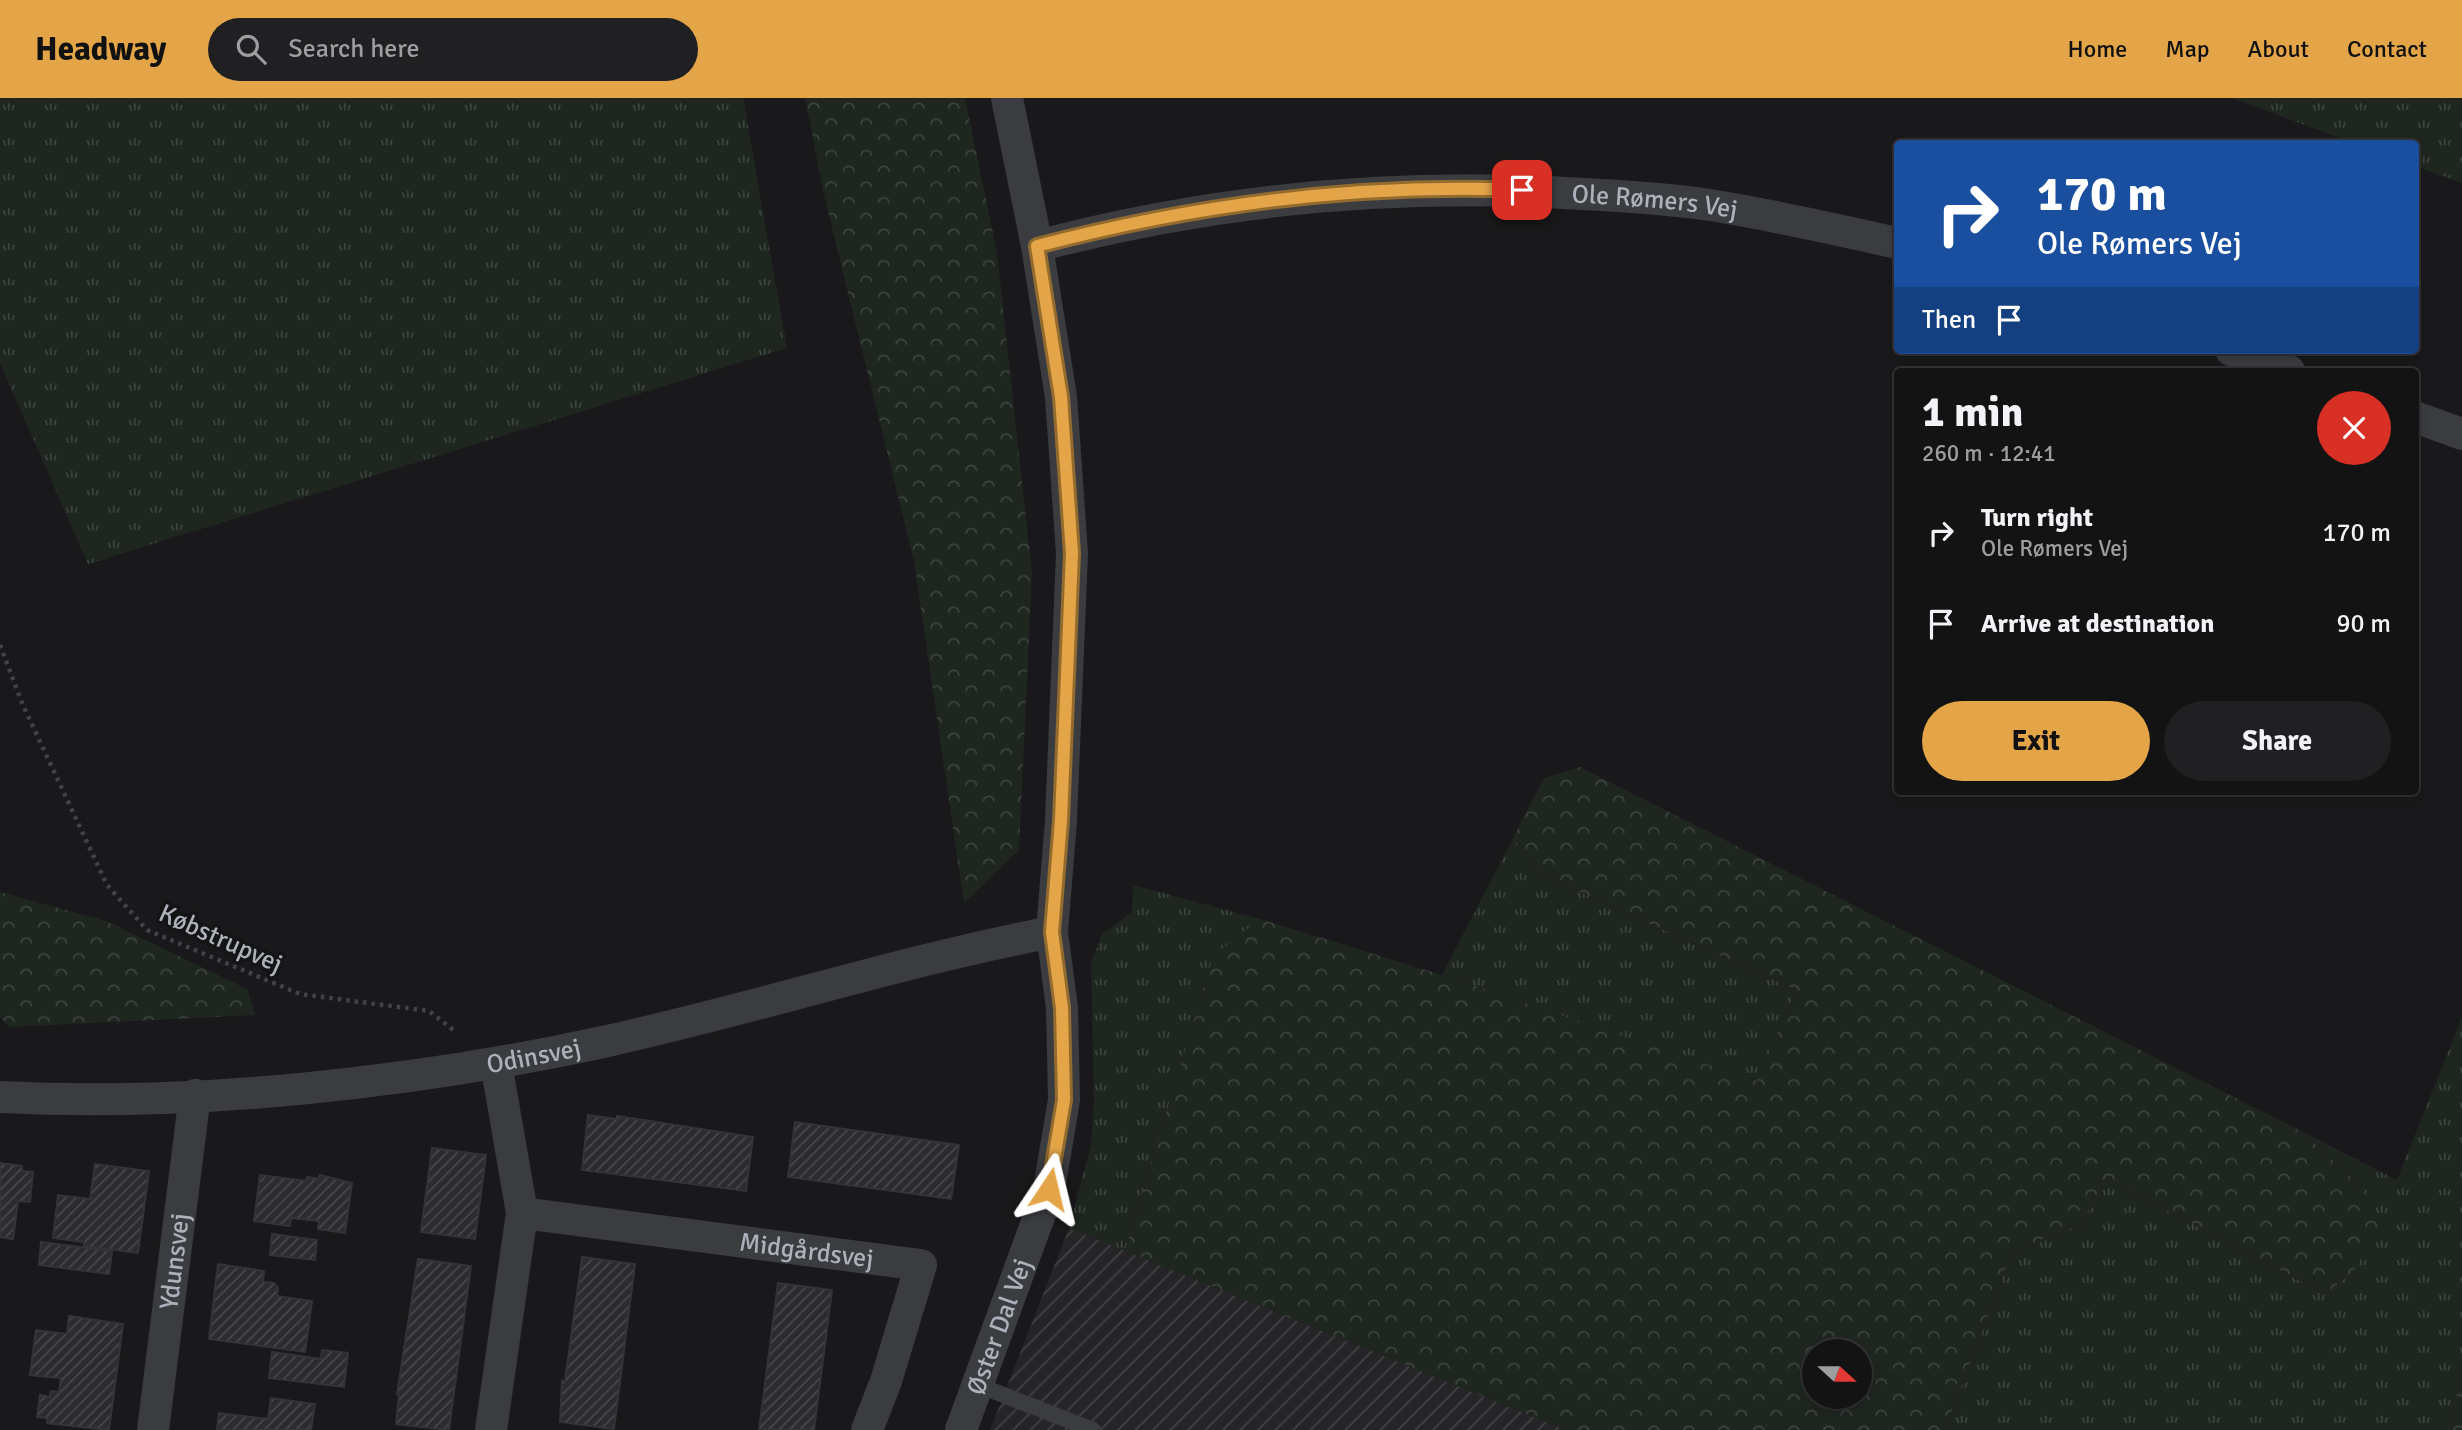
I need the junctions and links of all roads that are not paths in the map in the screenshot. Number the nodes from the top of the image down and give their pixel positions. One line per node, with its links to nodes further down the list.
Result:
1 (1007, 98): 3 (street, Øster Dal Vej)
2 (1894, 242): 3 (street, Ole Rømers Vej)
3 (1037, 246): 8 (street, Øster Dal Vej)
4 (2242, 354): 5 (street)
5 (2281, 368)
6 (2419, 418): 7 (street)
7 (2462, 434)
8 (1052, 932): 9 (street, Odinsvej); 13 (street, Øster Dal Vej)
9 (496, 1063): 10 (street, Odinsvej); 12 (street)
10 (195, 1095): 11 (street, Odinsvej); 14 (street, Ydunsvej)
11 (0, 1097)
12 (522, 1213): 15 (street); 16 (street, Midgårdsvej)
13 (978, 1385): 17 (street, Øster Dal Vej); 18 (lane)
14 (153, 1430)
15 (491, 1430)
16 (867, 1430)
17 (961, 1430)
18 (1093, 1430)

